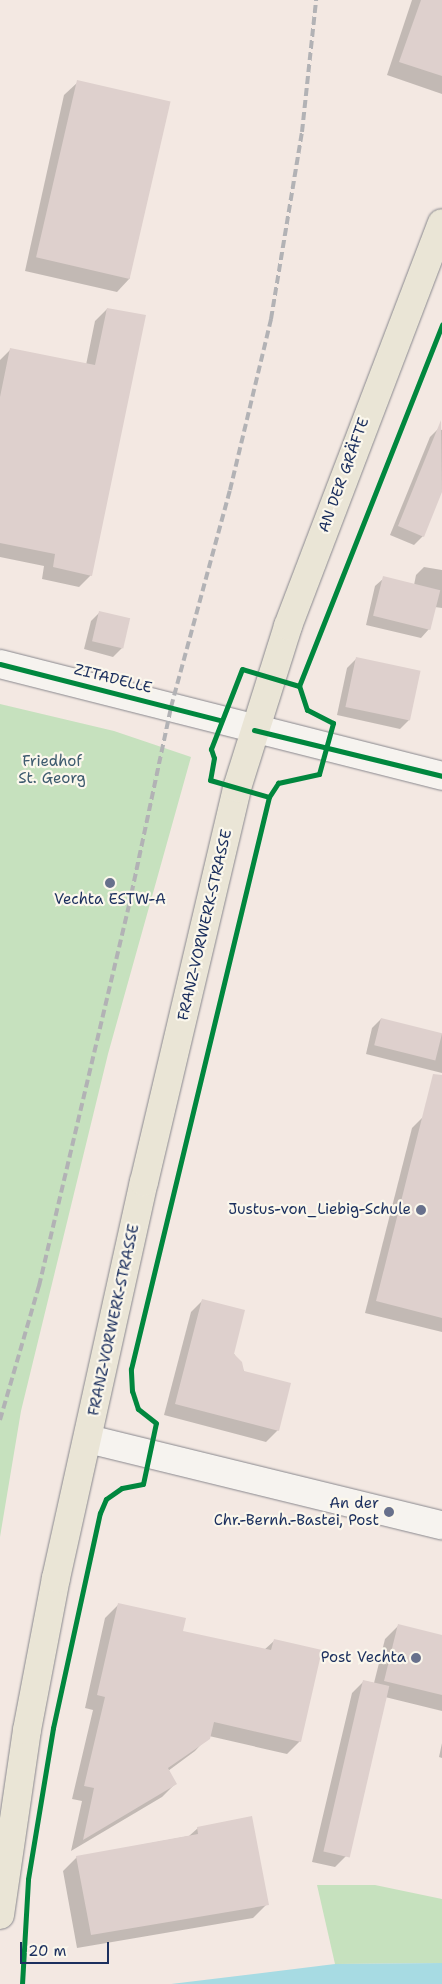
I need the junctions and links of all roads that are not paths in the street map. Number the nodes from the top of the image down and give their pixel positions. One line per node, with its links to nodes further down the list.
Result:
1 (442, 223): 3 (main road, AN DER GRÄFTE)
2 (0, 664): 3 (street, ZITADELLE)
3 (254, 730): 4 (street, ZITADELLE); 5 (main road, FRANZ-VORWERK-STRASSE)
4 (442, 776)
5 (88, 1439): 6 (street); 7 (main road, FRANZ-VORWERK-STRASSE)
6 (442, 1525)
7 (0, 1915)

